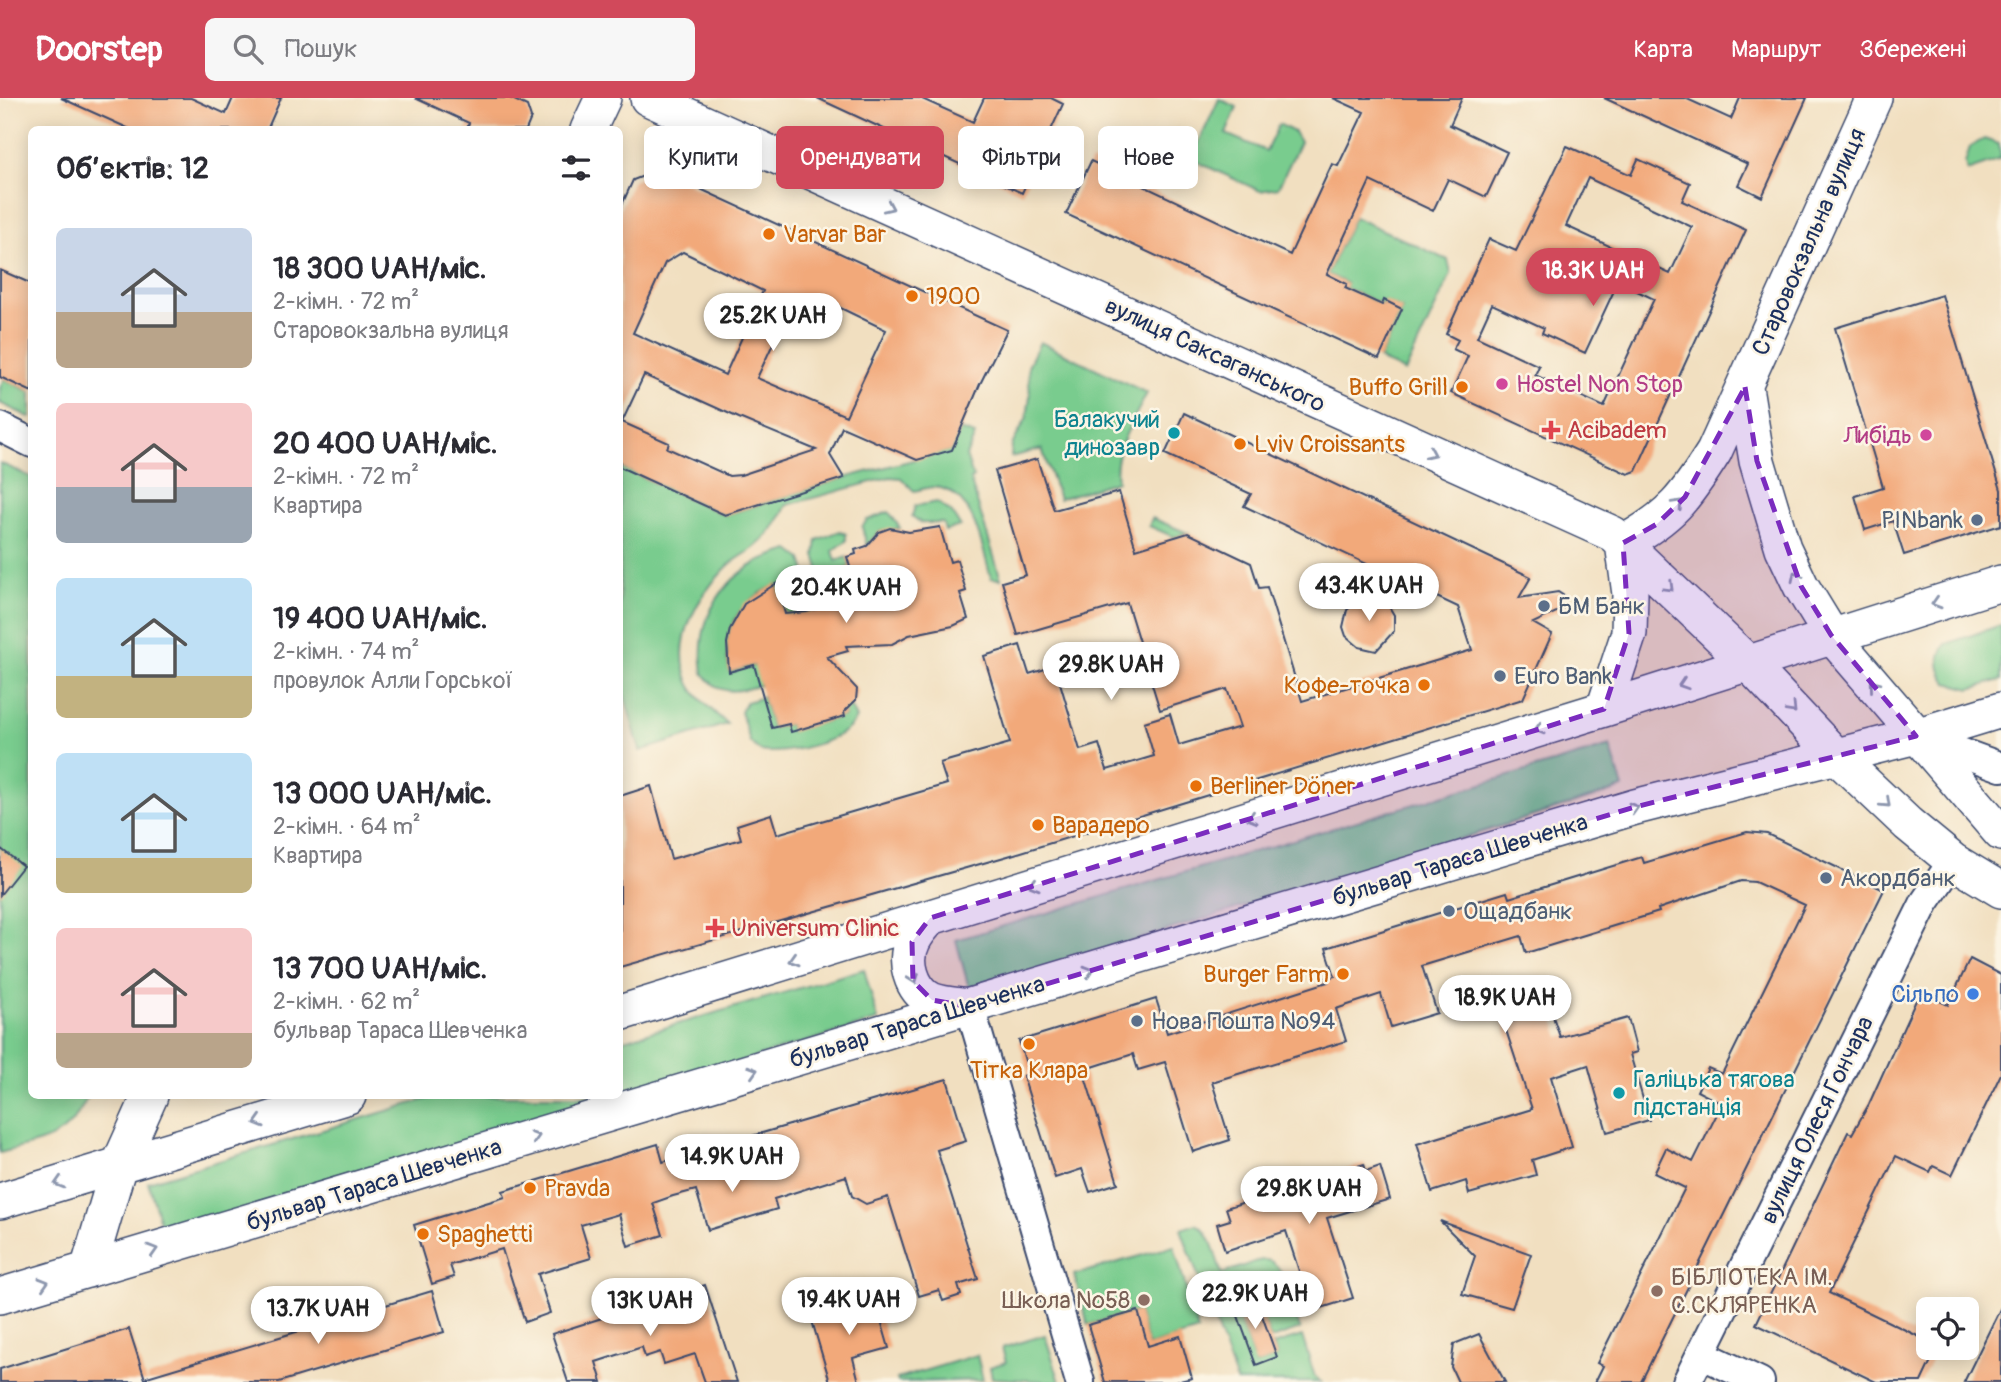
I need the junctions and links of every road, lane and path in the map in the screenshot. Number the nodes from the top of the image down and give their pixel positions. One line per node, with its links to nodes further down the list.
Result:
1 (603, 98): 4 (main road)
2 (648, 98): 8 (main road, вулиця Саксаганського, one-way to 8)
3 (1874, 98): 5 (main road, Старовокзальна вулиця)
4 (590, 126)
5 (1745, 387): 8 (main road, Старовокзальна вулиця, one-way to 5); 10 (main road, Старовокзальна вулиця, one-way to 5)
6 (0, 428): 7 (street)
7 (28, 441)
8 (1623, 543): 11 (main road, вулиця Саксаганського, one-way to 11); 12 (main road)
9 (2001, 583): 10 (main road, one-way to 10)
10 (1831, 635): 11 (main road); 14 (main road, Старовокзальна вулиця, one-way to 10)
11 (1748, 663): 12 (main road, one-way to 12); 15 (main road, вулиця Саксаганського, one-way to 15)
12 (1604, 709): 20 (main road, one-way to 20)
13 (2001, 710): 14 (main road, бульвар Тараса Шевченка)
14 (1916, 736): 15 (main road, бульвар Тараса Шевченка); 16 (street); 17 (main road, Старовокзальна вулиця)
15 (1836, 755): 18 (main road, вулиця Саксаганського, one-way to 18); 21 (main road, бульвар Тараса Шевченка, one-way to 15)
16 (2001, 767)
17 (2001, 833)
18 (1952, 861): 19 (main road, вулиця Саксаганського); 29 (street, вулиця Олеся Гончара)
19 (2001, 890)
20 (930, 918): 21 (main road, one-way to 21); 22 (main road, one-way to 22)
21 (970, 1007): 27 (main road, бульвар Тараса Шевченка, one-way to 21); 30 (street)
22 (623, 1012)
23 (149, 1099): 25 (main road)
24 (338, 1099): 25 (main road, one-way to 25)
25 (119, 1165): 26 (main road, one-way to 26); 27 (main road)
26 (0, 1201)
27 (88, 1270): 28 (main road, бульвар Тараса Шевченка, one-way to 27)
28 (0, 1296)
29 (1701, 1354): 31 (street, вулиця Олеся Гончара); 32 (street)
30 (1080, 1382)
31 (1687, 1382)
32 (1759, 1382)

